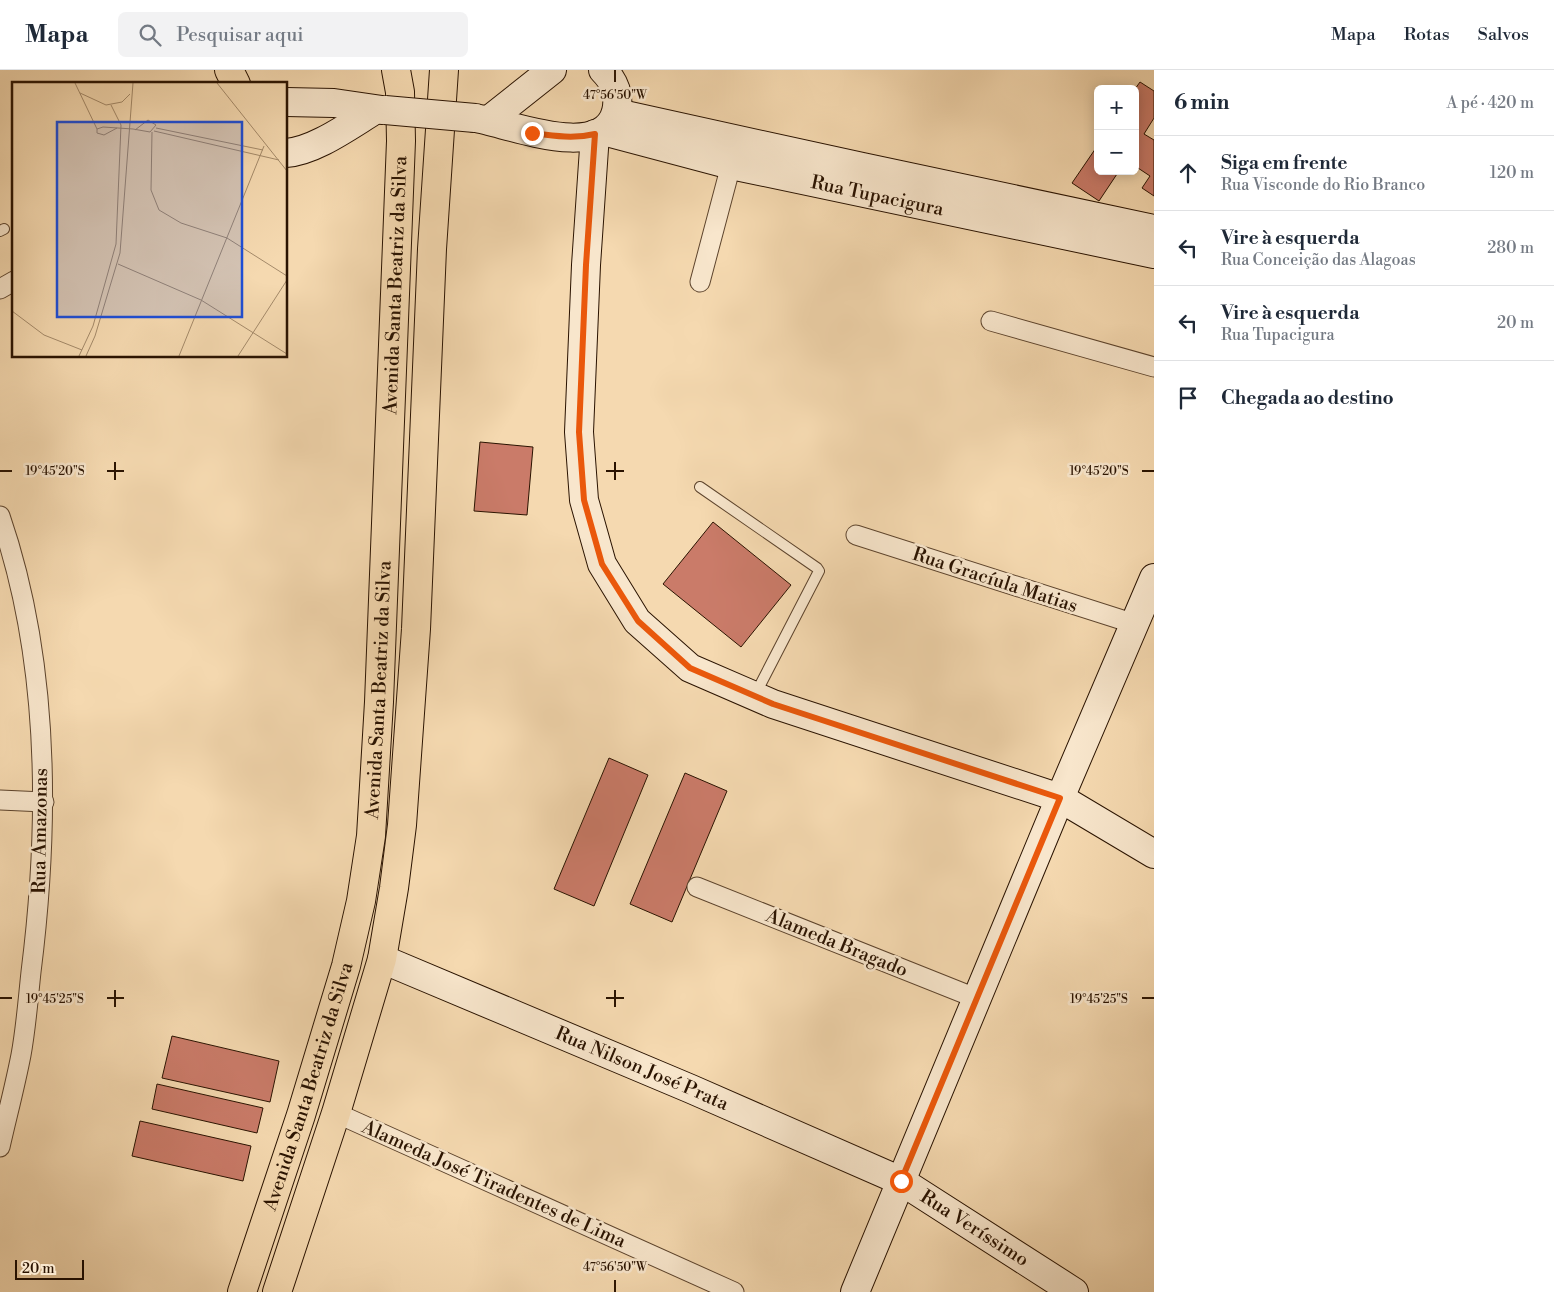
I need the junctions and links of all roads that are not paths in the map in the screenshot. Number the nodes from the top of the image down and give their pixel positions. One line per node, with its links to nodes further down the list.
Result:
1 (229, 70): 6 (main road)
2 (396, 70): 36 (main road, Avenida Santa Beatriz da Silva)
3 (444, 70): 31 (main road, Avenida Santa Beatriz da Silva)
4 (552, 70): 9 (street)
5 (604, 70): 10 (street)
6 (235, 82)
7 (288, 102): 8 (street, Rua Tupacigura)
8 (380, 110): 9 (street, Rua Tupacigura, bridge); 11 (street)
9 (482, 119): 10 (street, Rua Tupacigura)
10 (605, 126): 12 (street, Rua Tupacigura); 13 (street, Rua Tupacigura); 25 (street)
11 (288, 153)
12 (731, 165): 14 (street, Rua Tupacigura); 16 (street)
13 (1154, 228)
14 (1154, 254)
15 (12, 282): 17 (street)
16 (700, 282)
17 (0, 289)
18 (990, 321): 19 (street)
19 (1154, 367)
20 (700, 487): 25 (lane)
21 (0, 516): 28 (street, Rua Amazonas)
22 (856, 535): 24 (street, Rua Gracíula Matias)
23 (1154, 578): 24 (street)
24 (1135, 624): 26 (street)
25 (755, 696): 26 (street)
26 (1060, 798): 29 (street); 32 (street)
27 (0, 800): 28 (street)
28 (44, 802): 34 (street, Rua Amazonas)
29 (1154, 854)
30 (697, 887): 32 (street, Alameda Bragado)
31 (382, 959): 33 (main road, Avenida Santa Beatriz da Silva); 35 (street, Rua Nilson José Prata)
32 (978, 999): 35 (street)
33 (336, 1112): 37 (main road, Avenida Santa Beatriz da Silva); 38 (street, Alameda José Tiradentes de Lima)
34 (0, 1147)
35 (901, 1181): 39 (street); 40 (street, Rua Veríssimo)
36 (242, 1292)
37 (277, 1292)
38 (734, 1292)
39 (855, 1292)
40 (1074, 1292)

